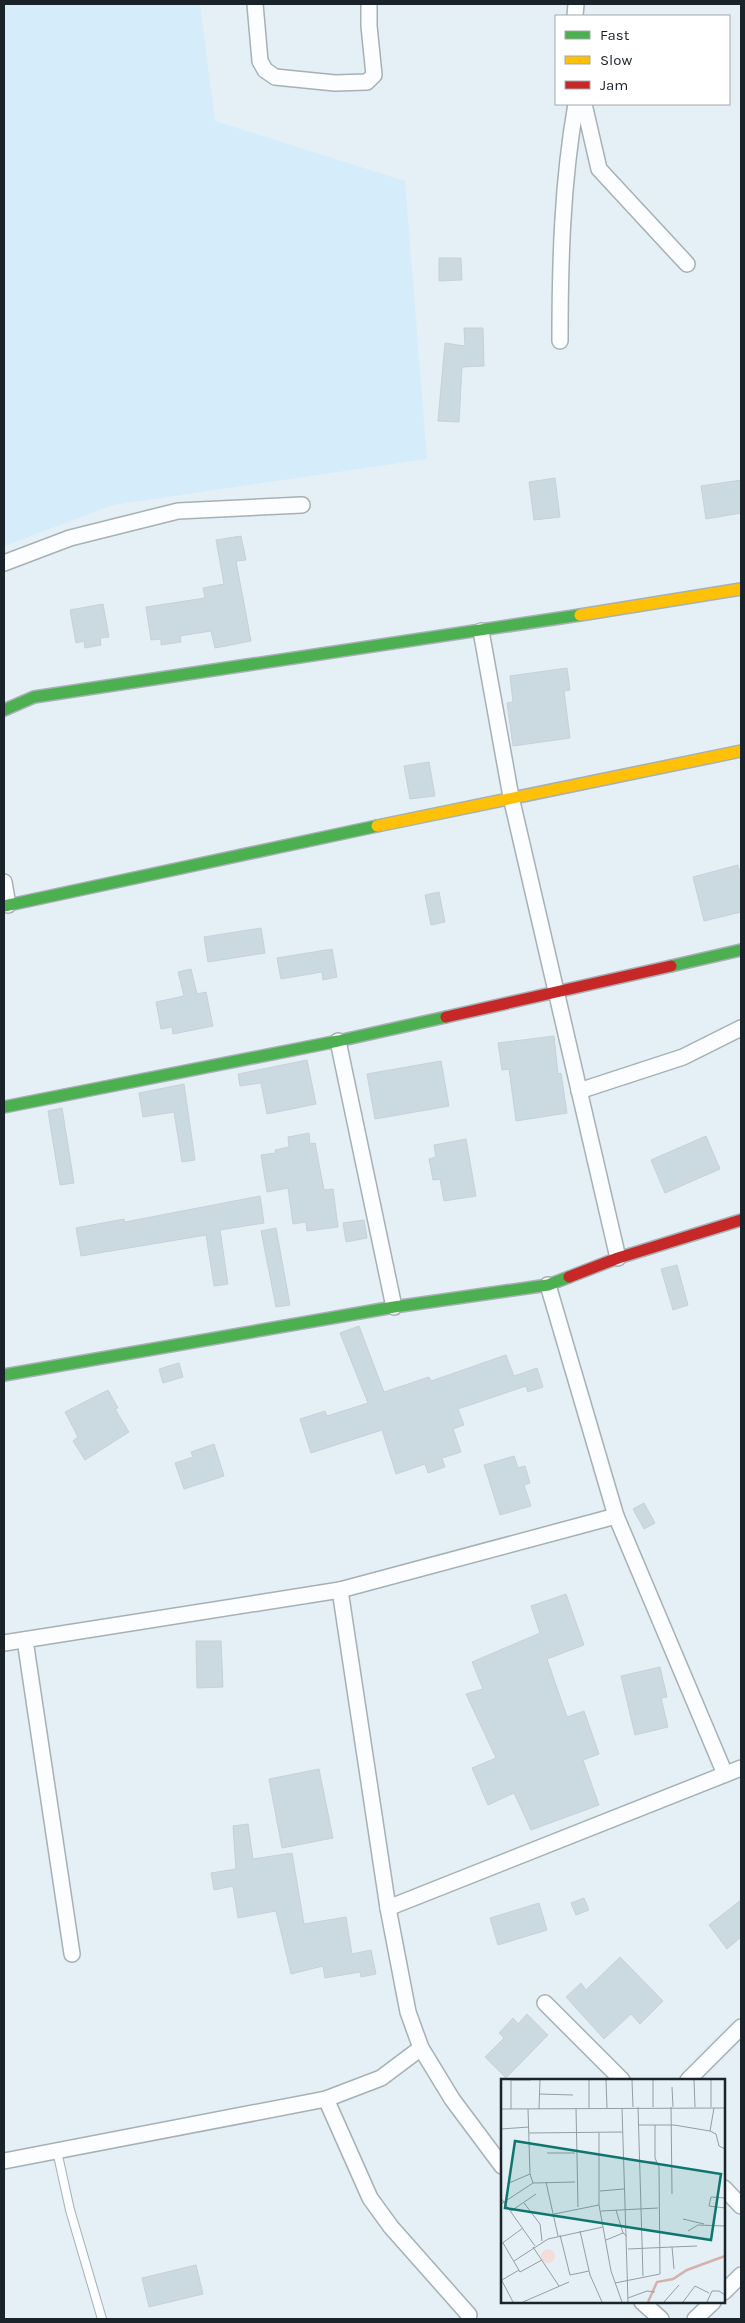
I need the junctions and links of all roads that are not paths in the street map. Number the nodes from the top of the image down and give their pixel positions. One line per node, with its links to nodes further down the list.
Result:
1 (255, 4): 2 (street)
2 (369, 4)
3 (576, 105): 6 (street)
4 (584, 105): 5 (street)
5 (687, 264)
6 (560, 341)
7 (302, 505): 8 (street)
8 (4, 563)
9 (741, 589): 10 (street)
10 (481, 631): 11 (street); 13 (street)
11 (4, 710)
12 (741, 751): 13 (street)
13 (510, 797): 15 (street); 17 (street)
14 (4, 882): 15 (street)
15 (6, 906)
16 (741, 950): 17 (street)
17 (556, 992): 19 (street); 20 (street)
18 (741, 1028): 20 (street)
19 (338, 1040): 21 (street); 25 (street)
20 (579, 1091): 23 (street)
21 (4, 1107)
22 (741, 1220): 23 (street)
23 (618, 1258): 24 (street)
24 (548, 1285): 25 (street); 27 (street)
25 (394, 1307): 26 (street)
26 (4, 1375)
27 (616, 1516): 28 (street); 32 (street)
28 (340, 1590): 29 (street); 33 (street)
29 (25, 1640): 30 (street); 34 (street)
30 (4, 1643)
31 (741, 1768): 32 (street)
32 (725, 1774): 33 (street)
33 (388, 1908): 37 (street)
34 (72, 1954)
35 (545, 2003): 38 (street)
36 (741, 2027): 39 (street)
37 (421, 2048): 40 (street); 43 (street)
38 (621, 2079)
39 (689, 2079)
40 (326, 2099): 41 (street); 50 (street)
41 (57, 2151): 42 (street); 51 (lane)
42 (4, 2161)
43 (501, 2165)
44 (725, 2189): 45 (street)
45 (741, 2206)
46 (741, 2275): 47 (street)
47 (725, 2291)
48 (643, 2303): 52 (street)
49 (712, 2303): 53 (street)
50 (469, 2315)
51 (102, 2319)
52 (661, 2319)
53 (695, 2319)

